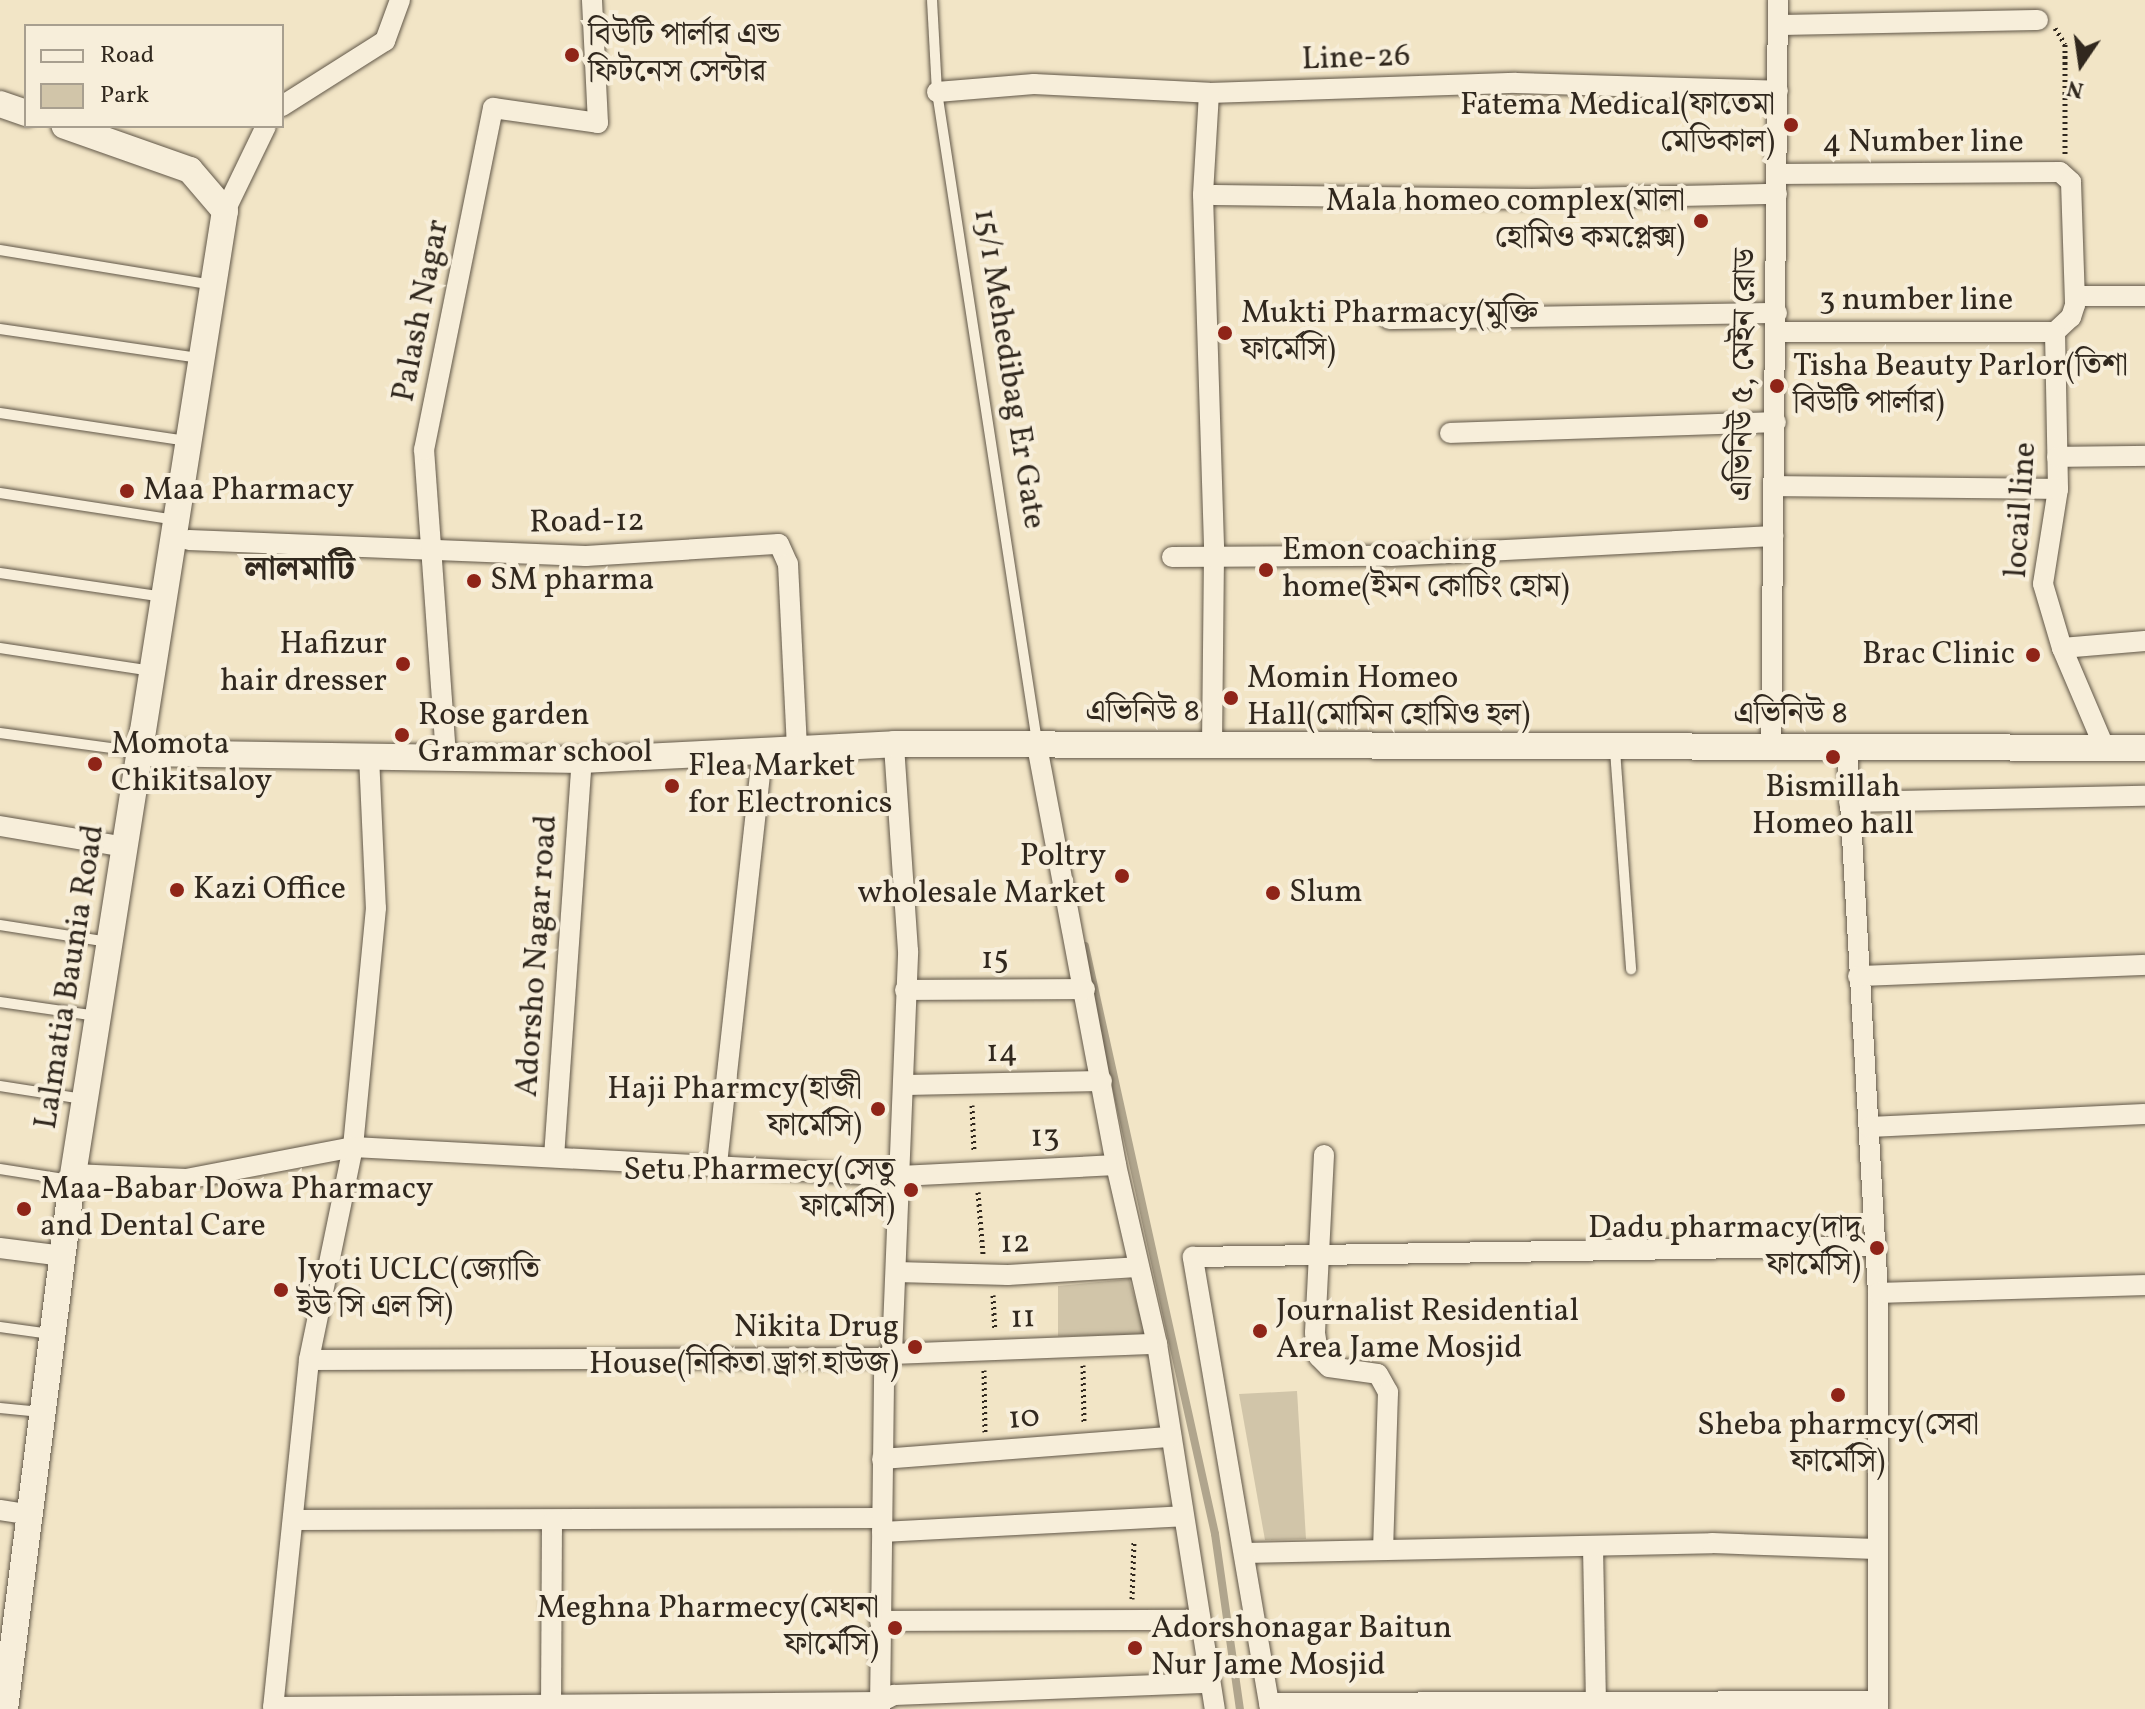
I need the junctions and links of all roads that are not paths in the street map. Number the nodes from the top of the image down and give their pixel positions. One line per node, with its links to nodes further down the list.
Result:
1 (400, 0): 11 (street)
2 (592, 0): 38 (street, Palash Nagar)
3 (932, 0): 8 (lane, 15/1 Mehedibag Er Gate)
4 (1778, 0): 6 (street, এভিনিউ ৫, মেইন রোড)
5 (2038, 20): 6 (street)
6 (1779, 25): 7 (street, এভিনিউ ৫, মেইন রোড)
7 (1778, 91): 9 (street, Line-26); 15 (street, এভিনিউ ৫, মেইন রোড)
8 (937, 92): 9 (street, Line-26); 49 (lane, 15/1 Mehedibag Er Gate)
9 (1209, 93): 39 (street)
10 (0, 104): 12 (street)
11 (284, 105)
12 (24, 112)
13 (71, 128): 17 (street)
14 (265, 128): 17 (street)
15 (1776, 184): 16 (street, 4 Number line); 20 (street, 4 Number line); 23 (street, এভিনিউ ৫, মেইন রোড)
16 (1214, 195)
17 (225, 211): 19 (street, Lalmatia Baunia Road)
18 (0, 250): 19 (lane)
19 (216, 285): 26 (street, Lalmatia Baunia Road)
20 (2075, 296): 21 (street); 25 (street)
21 (2145, 296)
22 (1389, 319): 23 (street, 3 number line)
23 (1777, 323): 25 (street, 3 number line); 28 (street, এভিনিউ ৫, মেইন রোড)
24 (0, 329): 26 (lane)
25 (2055, 332): 32 (street, locail line)
26 (202, 359): 30 (street, Lalmatia Baunia Road)
27 (0, 413): 30 (lane)
28 (1776, 422): 29 (street); 33 (street, এভিনিউ ৫, মেইন রোড)
29 (1450, 433)
30 (190, 441): 36 (street, Lalmatia Baunia Road)
31 (2145, 456): 32 (street)
32 (2057, 457): 34 (street, locail line)
33 (1775, 486): 34 (street); 37 (street, এভিনিউ ৫, মেইন রোড)
34 (2058, 489): 45 (street, locail line)
35 (0, 493): 36 (lane)
36 (184, 530): 38 (street, Road-12); 42 (street, Lalmatia Baunia Road)
37 (1773, 536): 39 (street); 57 (street, এভিনিউ ৫, মেইন রোড)
38 (432, 551): 50 (street, Road-12); 60 (street, Palash Nagar)
39 (1214, 555): 40 (street); 51 (street)
40 (1172, 557)
41 (0, 573): 42 (lane)
42 (167, 598): 46 (street, Lalmatia Baunia Road)
43 (2145, 641): 45 (street)
44 (0, 648): 46 (lane)
45 (2062, 648): 55 (street, locail line)
46 (156, 671): 58 (street, Lalmatia Baunia Road)
47 (0, 733): 58 (lane)
48 (894, 744): 49 (street, এভিনিউ ৪); 50 (street, এভিনিউ ৪); 72 (street)
49 (1037, 746): 51 (street, এভিনিউ ৪); 71 (street)
50 (797, 748): 53 (street, এভিনিউ ৪)
51 (1212, 748): 56 (street, এভিনিউ ৪)
52 (2145, 748): 55 (street, এভিনিউ ৪)
53 (763, 749): 61 (street, এভিনিউ ৪); 84 (street)
54 (1847, 749): 55 (street, এভিনিউ ৪); 57 (street, এভিনিউ ৪); 63 (street)
55 (2105, 749)
56 (1615, 750): 57 (street, এভিনিউ ৪); 69 (lane)
57 (1771, 750)
58 (142, 753): 59 (street, এভিনিউ ৪); 65 (street, Lalmatia Baunia Road)
59 (369, 756): 60 (street, এভিনিউ ৪); 81 (street)
60 (446, 756): 61 (street, এভিনিউ ৪)
61 (582, 760): 83 (street, Adorsho Nagar road)
62 (2145, 796): 63 (street)
63 (1849, 802): 70 (street)
64 (0, 826): 65 (street)
65 (126, 847): 67 (street, Lalmatia Baunia Road)
66 (0, 925): 67 (lane)
67 (111, 942): 74 (street, Lalmatia Baunia Road)
68 (2145, 965): 70 (street)
69 (1631, 969)
70 (1858, 976): 80 (street)
71 (1085, 989): 72 (street, 15); 75 (street)
72 (905, 990): 76 (street)
73 (0, 1002): 74 (lane)
74 (99, 1016): 78 (street, Lalmatia Baunia Road)
75 (1102, 1081): 76 (street, 14); 85 (street)
76 (904, 1085): 87 (street)
77 (0, 1086): 78 (lane)
78 (85, 1099): 88 (street, Lalmatia Baunia Road)
79 (2145, 1114): 80 (street)
80 (1869, 1127): 89 (street)
81 (353, 1147): 83 (street, 13); 88 (street, 13); 100 (street)
82 (1324, 1155): 112 (street)
83 (554, 1157): 84 (street, 13)
84 (717, 1164): 87 (street, 13)
85 (1116, 1165): 87 (street, 13); 92 (street)
86 (0, 1169): 88 (lane)
87 (900, 1176): 93 (street)
88 (73, 1177): 91 (street, Lalmatia Baunia Road)
89 (1874, 1246): 95 (street); 114 (street)
90 (0, 1248): 91 (street)
91 (63, 1256): 97 (street, Lalmatia Baunia Road)
92 (1137, 1267): 93 (street, 12); 98 (street)
93 (896, 1272): 99 (street)
94 (2145, 1285): 95 (street)
95 (1878, 1293): 113 (street)
96 (0, 1327): 97 (lane)
97 (53, 1334): 102 (street, Lalmatia Baunia Road)
98 (1157, 1344): 99 (street, 11); 103 (street)
99 (888, 1356): 100 (street, 11); 104 (street)
100 (309, 1360): 108 (street)
101 (0, 1408): 102 (lane)
102 (43, 1412): 106 (street, Lalmatia Baunia Road)
103 (1171, 1437): 104 (street, 10); 107 (street)
104 (882, 1459): 110 (street)
105 (0, 1510): 106 (street)
106 (30, 1515): 123 (street, Lalmatia Baunia Road)
107 (1183, 1516): 110 (street); 115 (street)
108 (295, 1520): 109 (street); 120 (street)
109 (552, 1523): 110 (street); 120 (street)
110 (882, 1525): 116 (street)
111 (1593, 1547): 112 (street); 113 (street); 122 (street)
112 (1383, 1548): 114 (street)
113 (1876, 1549): 119 (street)
114 (1244, 1553): 121 (street)
115 (1199, 1620): 116 (street); 117 (street)
116 (880, 1621): 118 (street)
117 (1210, 1683): 118 (street); 124 (street)
118 (880, 1705): 120 (street)
119 (1878, 1705): 122 (street)
120 (551, 1706)
121 (1270, 1706): 122 (street)
122 (1596, 1706)
123 (5, 1709)
124 (1215, 1709)

